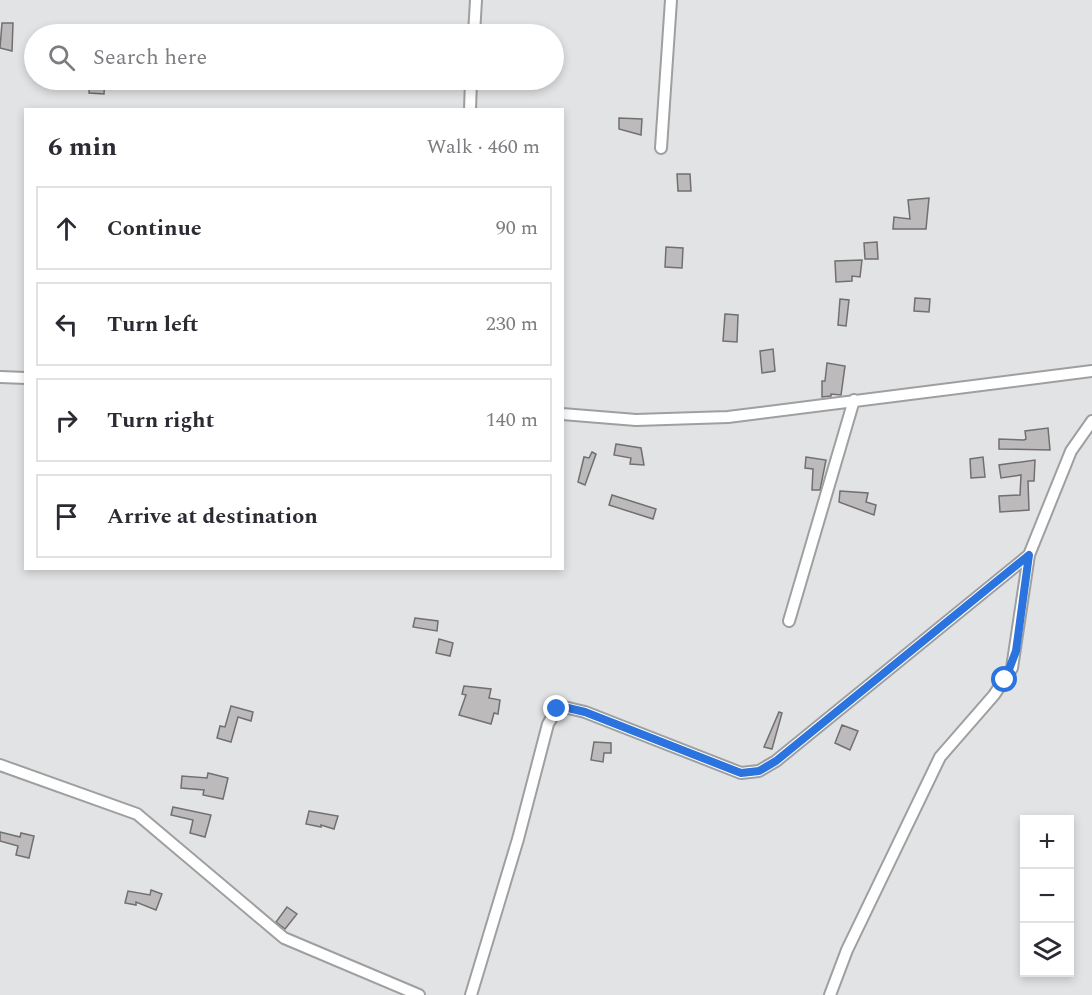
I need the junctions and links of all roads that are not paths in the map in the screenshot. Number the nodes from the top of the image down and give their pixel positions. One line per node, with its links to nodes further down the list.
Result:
1 (476, 0): 3 (street)
2 (670, 0): 6 (street)
3 (475, 24)
4 (471, 90): 5 (street)
5 (470, 108)
6 (661, 148)
7 (1092, 371): 10 (street)
8 (0, 377): 9 (street)
9 (24, 378)
10 (854, 400): 11 (street); 14 (street)
11 (564, 414)
12 (1092, 421): 13 (street)
13 (1029, 555): 17 (street); 18 (street)
14 (789, 621)
15 (0, 765): 16 (street)
16 (418, 995)
17 (471, 995)
18 (830, 995)

